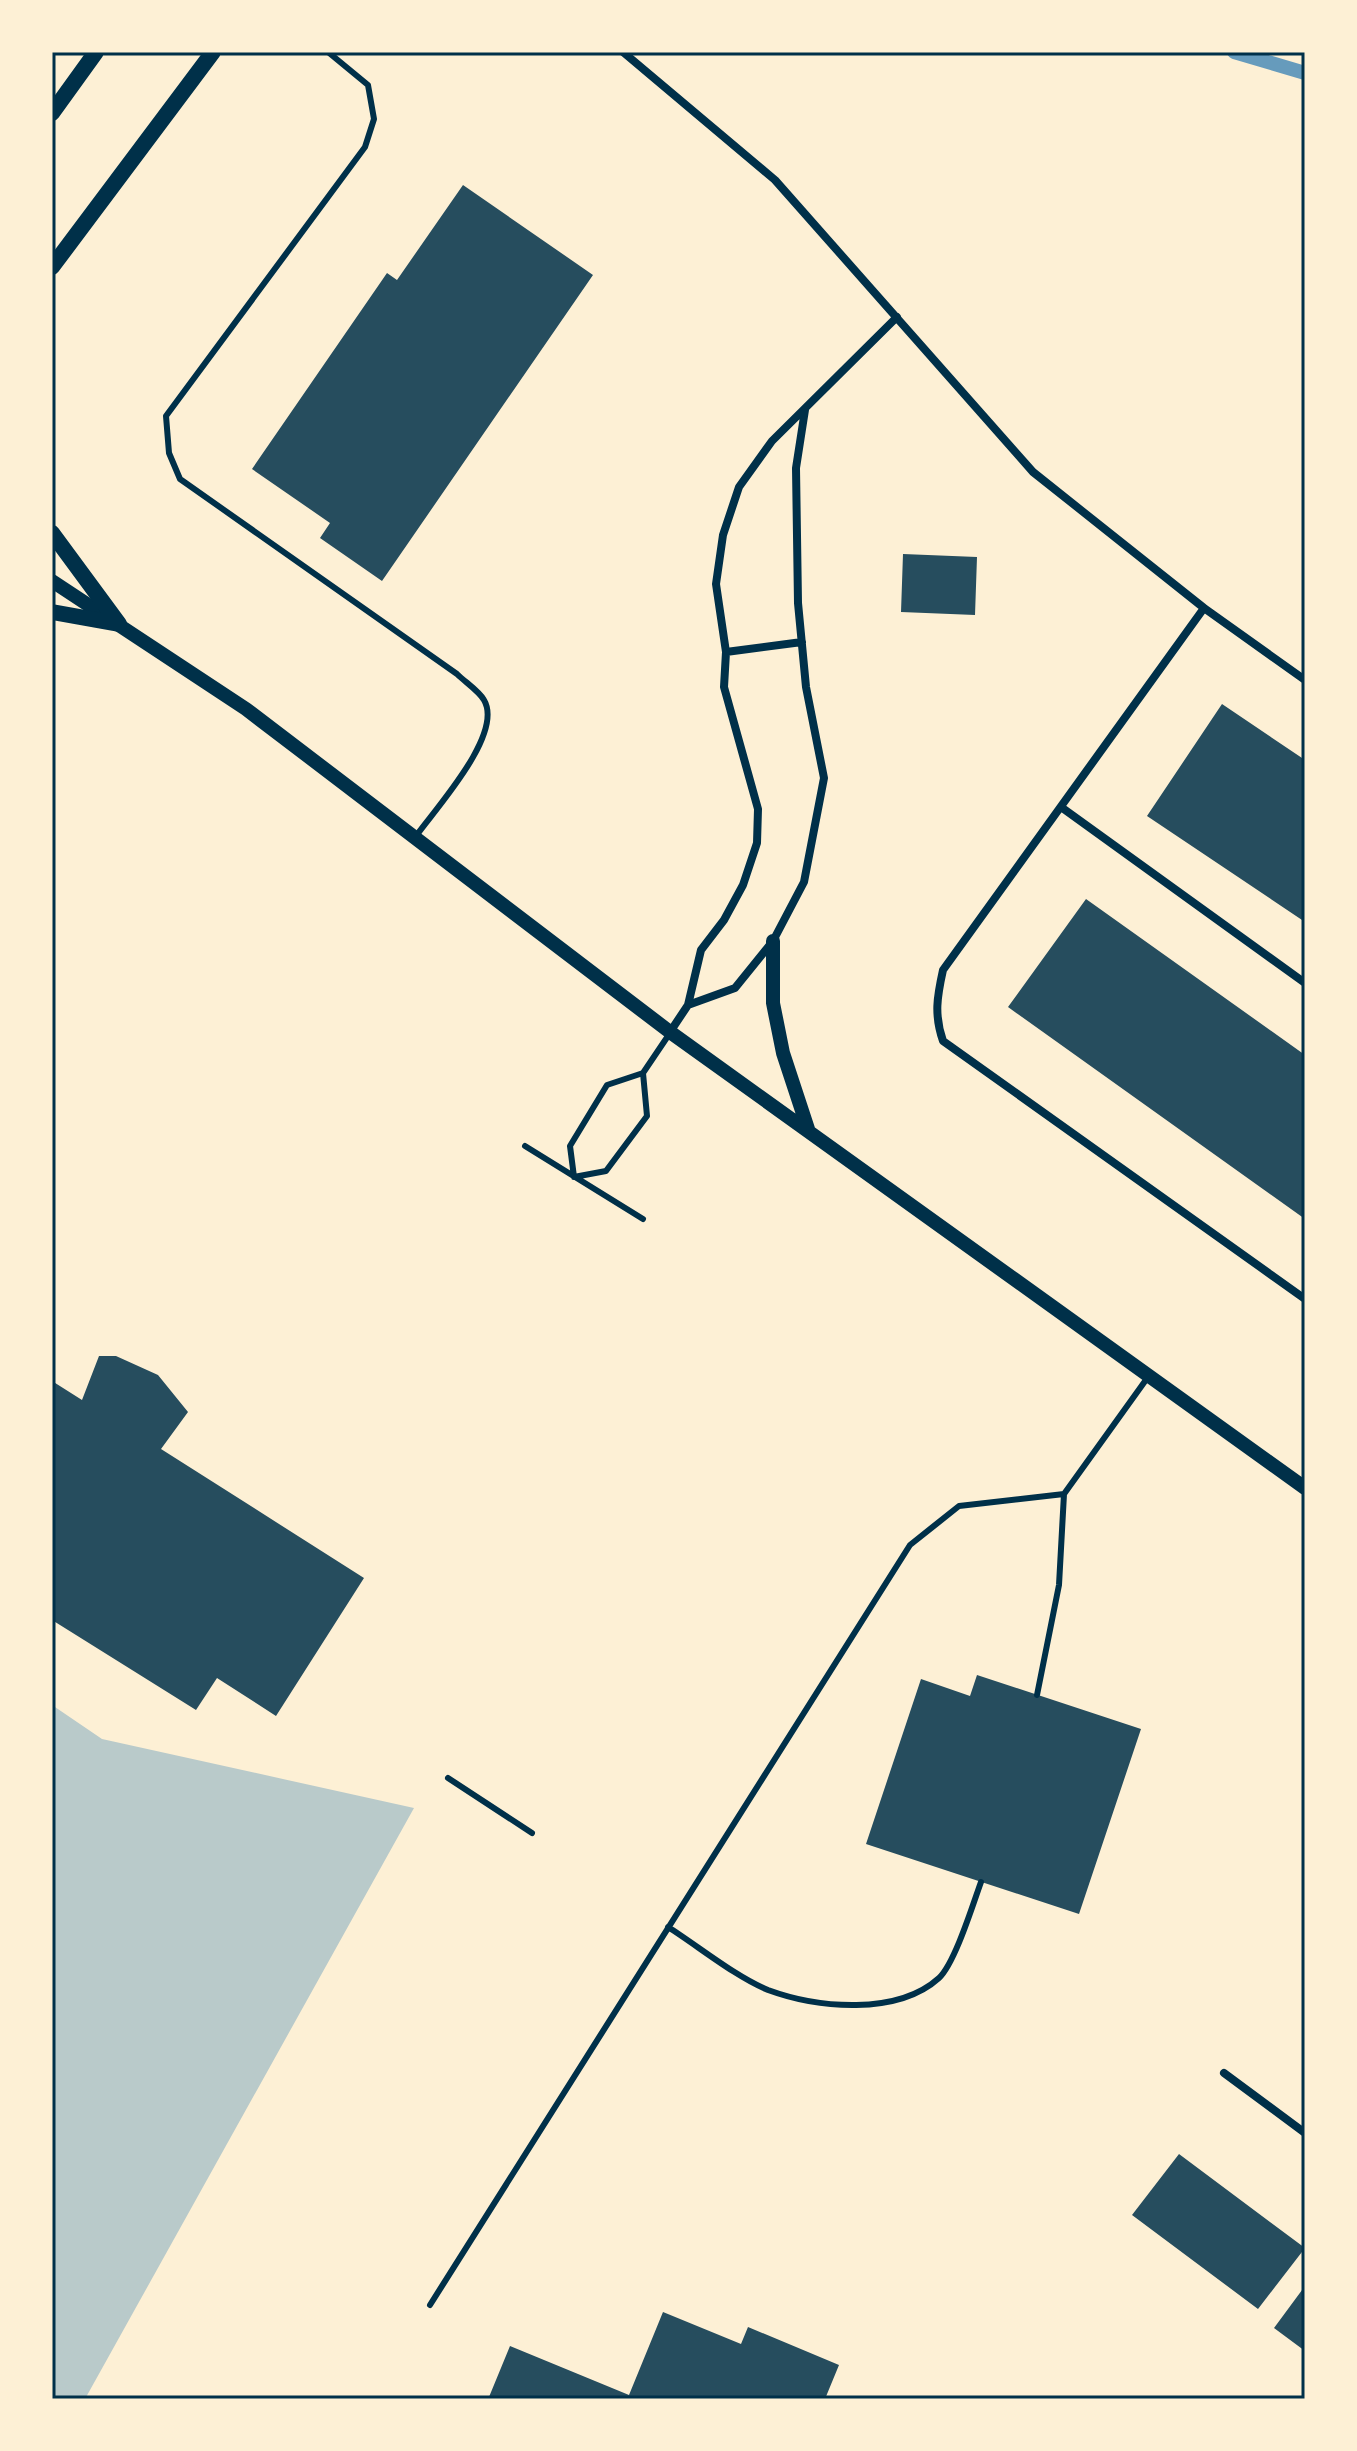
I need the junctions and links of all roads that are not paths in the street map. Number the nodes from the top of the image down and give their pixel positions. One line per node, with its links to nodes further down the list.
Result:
1 (96, 52): 5 (main road)
2 (213, 52): 6 (main road)
3 (328, 52): 18 (lane)
4 (623, 52): 7 (street)
5 (52, 113)
6 (52, 267)
7 (897, 317): 8 (street); 11 (street)
8 (805, 410): 14 (street); 15 (street)
9 (52, 533): 13 (main road)
10 (52, 581): 13 (street)
11 (1204, 608): 16 (street); 17 (street)
12 (52, 612): 13 (main road)
13 (119, 624): 18 (street)
14 (802, 642): 15 (street); 19 (street)
15 (726, 652): 21 (street)
16 (1305, 680)
17 (1061, 807): 20 (street); 28 (street)
18 (416, 836): 22 (street)
19 (773, 941): 21 (street); 24 (street)
20 (1305, 983)
21 (688, 1005): 22 (street)
22 (670, 1032): 23 (lane); 24 (street)
23 (643, 1073): 26 (lane); 26 (lane)
24 (808, 1129): 29 (street)
25 (525, 1146): 26 (lane)
26 (574, 1177): 27 (lane)
27 (643, 1219)
28 (1305, 1299)
29 (1148, 1377): 30 (street); 31 (lane)
30 (1305, 1488)
31 (1064, 1494): 32 (lane); 36 (lane)
32 (1037, 1695)
33 (448, 1778): 34 (lane)
34 (532, 1833)
35 (981, 1882): 36 (lane)
36 (668, 1927): 39 (lane)
37 (1224, 2073): 38 (street)
38 (1305, 2133)
39 (430, 2305)

